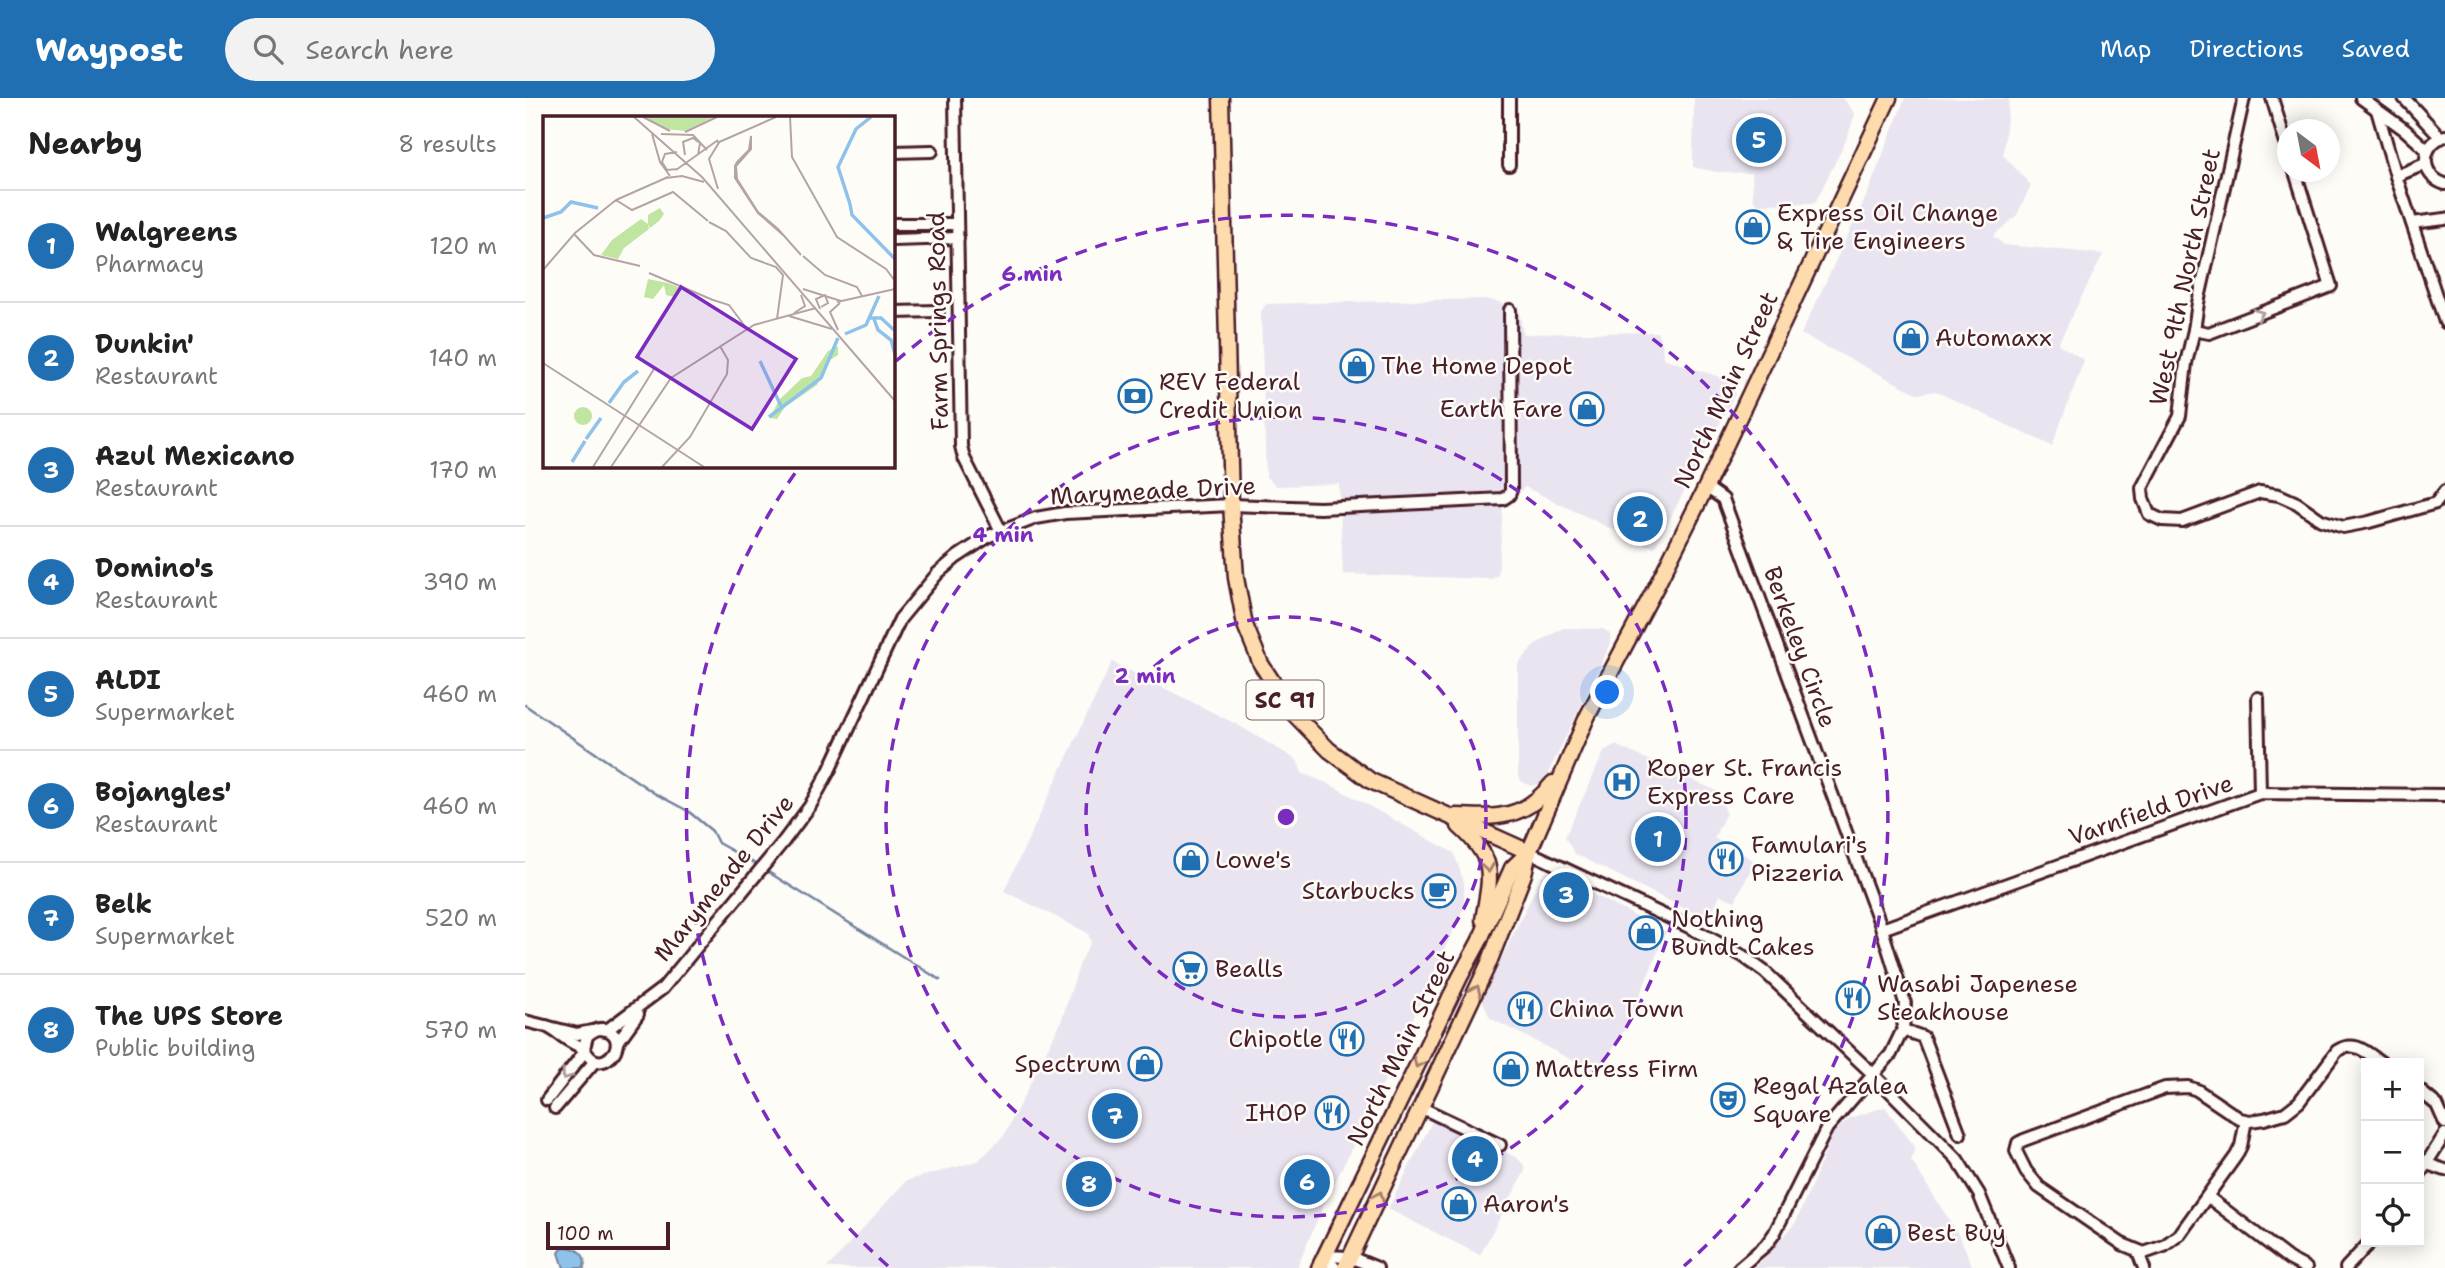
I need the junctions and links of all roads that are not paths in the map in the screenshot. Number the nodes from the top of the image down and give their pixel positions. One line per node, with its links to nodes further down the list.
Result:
1 (1221, 98): 33 (main road, SC 91)
2 (1509, 98): 15 (street)
3 (1889, 98): 31 (main road, North Main Street)
4 (2244, 98): 30 (street, West 9th North Street)
5 (2272, 98): 10 (street)
6 (2361, 98): 9 (street)
7 (2404, 98): 11 (street)
8 (954, 99): 23 (street, Farm Springs Road)
9 (2377, 110): 12 (street); 17 (street)
10 (2278, 119)
11 (2443, 137): 12 (street)
12 (2427, 150): 16 (street)
13 (932, 151): 14 (street)
14 (894, 152)
15 (1509, 164)
16 (2425, 164): 17 (street); 19 (street)
17 (2396, 176): 21 (street)
18 (2298, 182): 30 (street, one-way to 18)
19 (2445, 184)
20 (2445, 219): 21 (street)
21 (2412, 223): 29 (street)
22 (894, 224): 23 (street)
23 (957, 224): 24 (street, Farm Springs Road)
24 (958, 238): 25 (street); 34 (street, Farm Springs Road)
25 (894, 240)
26 (1510, 310): 33 (street, Marymeade Drive)
27 (938, 311): 28 (street)
28 (894, 312)
29 (2445, 322)
30 (2194, 330): 32 (street, West 9th North Street)
31 (1706, 487): 36 (main road, North Main Street); 41 (street, Berkeley Circle)
32 (2445, 491)
33 (1231, 505): 34 (street, Marymeade Drive); 39 (main road, SC 91)
34 (1001, 531): 43 (street, Marymeade Drive)
35 (2258, 698): 37 (street)
36 (1564, 771): 39 (main road); 40 (main road, North Main Street)
37 (2260, 793): 38 (street, Varnfield Drive); 41 (street, Varnfield Drive)
38 (2445, 795)
39 (1448, 816): 40 (main road, SC 91); 42 (main road, one-way to 42)
40 (1529, 852): 42 (main road, North Main Street); 52 (street); 54 (main road, North Main Street, one-way to 40)
41 (1882, 929): 47 (street, Berkeley Circle)
42 (1479, 942): 66 (main road, North Main Street, one-way to 66)
43 (647, 1000): 46 (street, Marymeade Drive); 48 (street, Marymeade Drive)
44 (525, 1021): 45 (street)
45 (546, 1026): 46 (street); 49 (street)
46 (597, 1030): 48 (street); 49 (street)
47 (1902, 1030): 52 (street, Berkeley Circle); 57 (street)
48 (617, 1043): 51 (street)
49 (585, 1049): 51 (street); 51 (street, one-way to 51)
50 (2375, 1058): 55 (street)
51 (595, 1061)
52 (1874, 1075): 70 (street, Berkeley Circle); 71 (street)
53 (2424, 1094): 56 (street)
54 (1420, 1107): 59 (street); 67 (main road, North Main Street, one-way to 54)
55 (2246, 1120): 63 (street); 65 (street)
56 (2445, 1123)
57 (1960, 1134)
58 (2445, 1134): 60 (street)
59 (1500, 1145)
60 (2427, 1164): 61 (street); 62 (street)
61 (2424, 1168)
62 (2445, 1170)
63 (2208, 1197): 65 (street); 74 (street)
64 (2365, 1247): 75 (street)
65 (2139, 1252): 72 (street); 73 (street)
66 (1321, 1262): 67 (street); 68 (street)
67 (1348, 1263): 69 (street)
68 (1335, 1268)
69 (1377, 1268)
70 (1739, 1268)
71 (2008, 1268)
72 (2134, 1268)
73 (2144, 1268)
74 (2306, 1268)
75 (2346, 1268)

